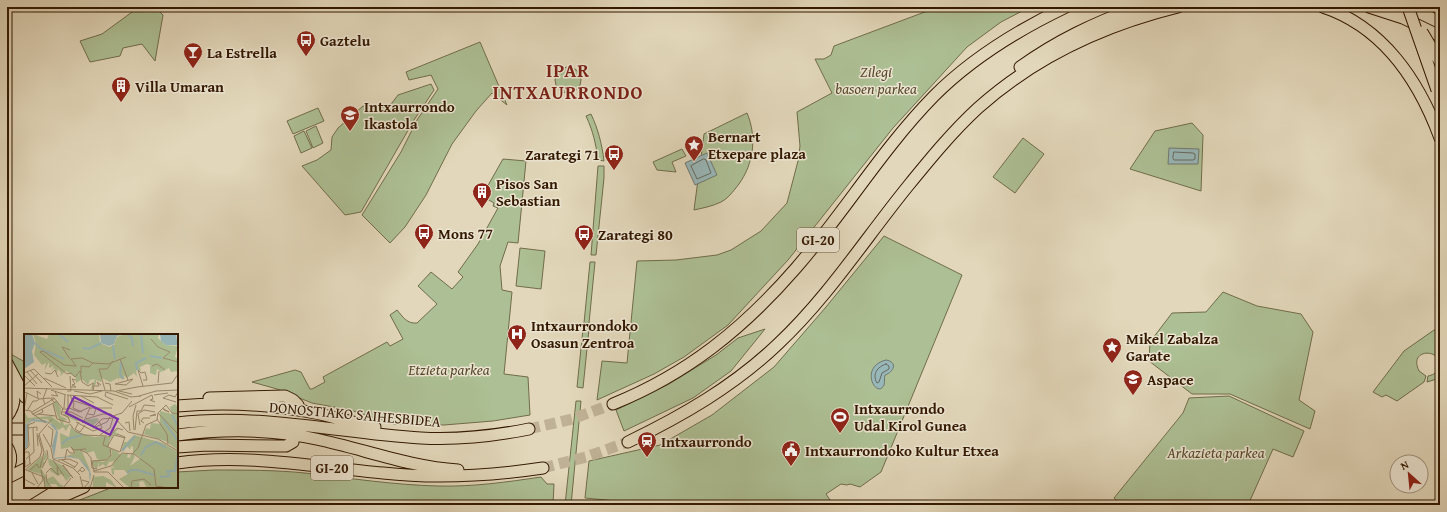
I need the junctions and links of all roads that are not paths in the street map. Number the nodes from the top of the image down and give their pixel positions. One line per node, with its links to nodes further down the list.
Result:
1 (1053, 7): 11 (highway)
2 (1066, 7): 11 (highway, GI-20)
3 (1138, 7): 14 (highway)
4 (1178, 7): 14 (highway, GI-20)
5 (1323, 7): 15 (highway)
6 (1369, 7): 10 (highway)
7 (1409, 7): 12 (highway, bridge); 13 (highway, bridge)
8 (1436, 7): 9 (highway)
9 (1440, 9)
10 (1440, 36)
11 (998, 45): 19 (highway, GI-20)
12 (1440, 62)
13 (1439, 93)
14 (978, 109): 31 (highway, GI-20)
15 (1440, 138)
16 (7, 363): 18 (highway)
17 (7, 375): 23 (main road)
18 (24, 395)
19 (613, 404)
20 (178, 405): 22 (highway)
21 (178, 405): 29 (highway)
22 (298, 405)
23 (7, 418)
24 (178, 423): 29 (highway, DONOSTIAKO SAIHESBIDEA)
25 (7, 429): 26 (highway)
26 (24, 429)
27 (530, 429): 29 (highway, DONOSTIAKO SAIHESBIDEA)
28 (178, 435): 38 (highway)
29 (406, 436)
30 (293, 442): 33 (highway)
31 (628, 442)
32 (7, 447): 37 (highway)
33 (178, 447)
34 (178, 463): 38 (highway, GI-20)
35 (543, 468): 38 (highway, GI-20)
36 (24, 469): 39 (highway)
37 (7, 470)
38 (487, 475)
39 (7, 478)
40 (60, 488): 42 (highway)
41 (82, 488): 43 (highway)
42 (33, 505)
43 (43, 505)

